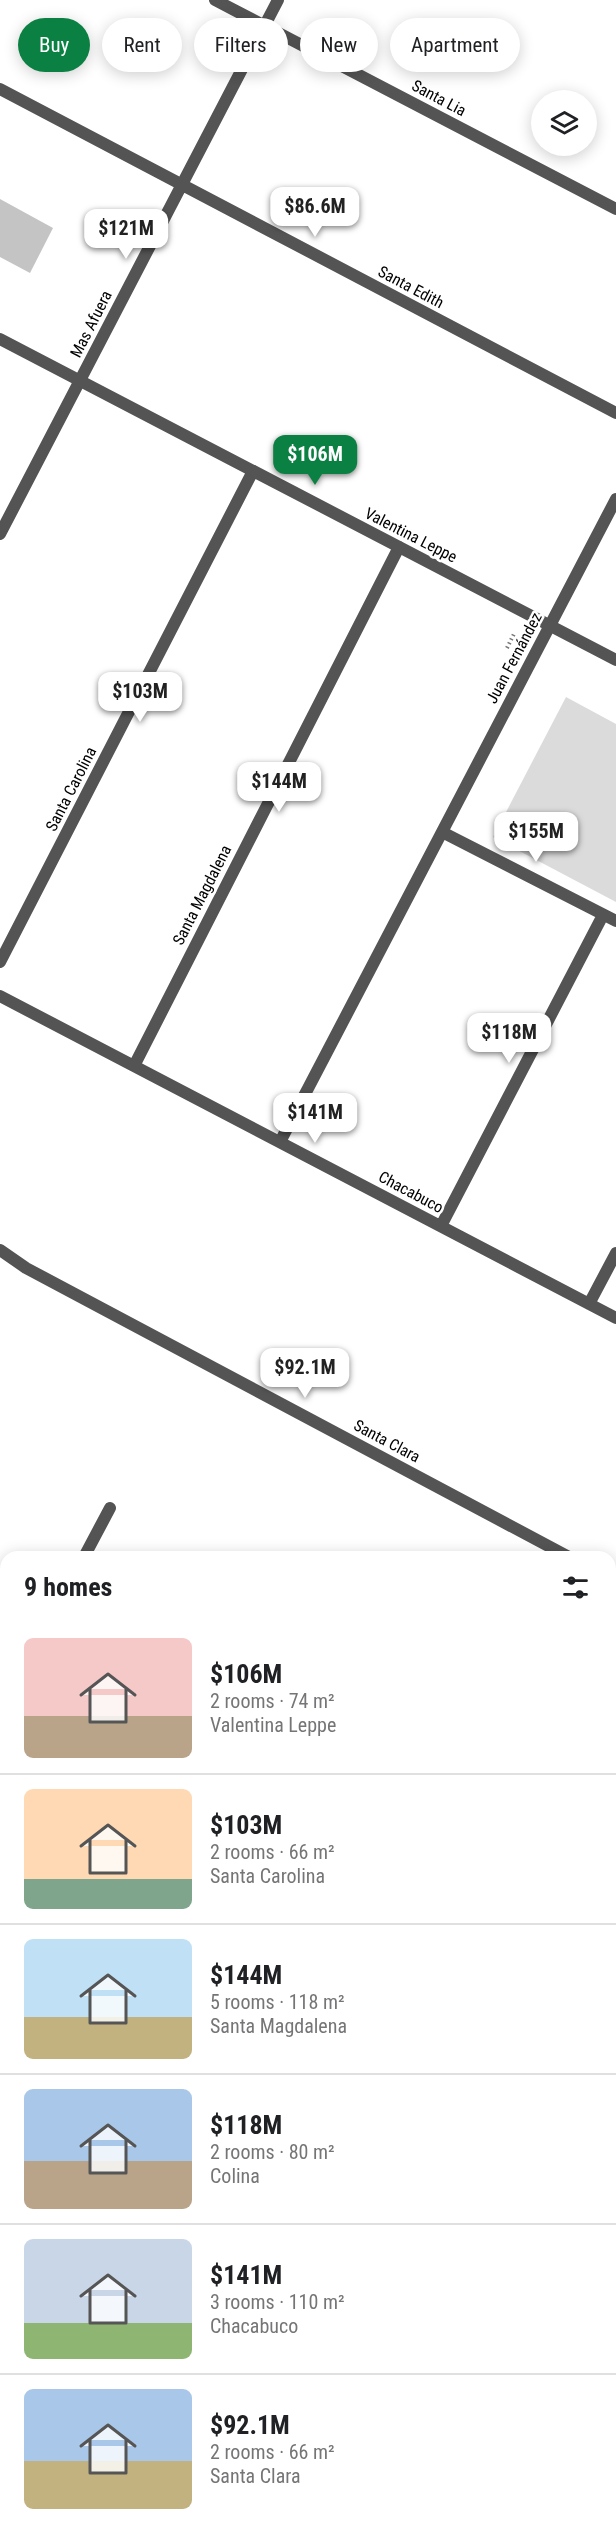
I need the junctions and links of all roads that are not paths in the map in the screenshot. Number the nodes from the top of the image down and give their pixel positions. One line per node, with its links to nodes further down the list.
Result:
1 (215, 0): 3 (street, Santa Lia)
2 (278, 0): 4 (street, Mas Afuera)
3 (250, 18)
4 (269, 18)
5 (288, 38): 9 (street, Santa Lia)
6 (241, 72): 8 (street, Mas Afuera)
7 (0, 89): 8 (street, Santa Edith)
8 (182, 184): 11 (street, Mas Afuera); 12 (street, Santa Edith)
9 (616, 209)
10 (0, 339): 11 (street, Valentina Leppe)
11 (80, 381): 13 (street, Valentina Leppe); 15 (street, Mas Afuera)
12 (616, 413)
13 (253, 471): 16 (street, Valentina Leppe); 22 (street, Santa Carolina)
14 (616, 499): 17 (street, Juan Fernández)
15 (0, 534)
16 (399, 547): 17 (street, Valentina Leppe); 24 (street, Santa Magdalena)
17 (550, 625): 18 (street, Valentina Leppe); 19 (street, Juan Fernández)
18 (616, 660)
19 (442, 832): 20 (street); 25 (street, Juan Fernández)
20 (603, 915): 21 (street); 26 (street)
21 (616, 921)
22 (0, 962)
23 (0, 996): 24 (street, Chacabuco)
24 (134, 1066): 25 (street, Chacabuco)
25 (280, 1142): 26 (street, Chacabuco)
26 (441, 1226): 29 (street, Chacabuco)
27 (0, 1250): 33 (street, Santa Clara)
28 (616, 1253): 29 (street)
29 (589, 1304): 30 (street, Chacabuco)
30 (616, 1317)
31 (110, 1508): 32 (street)
32 (87, 1551)
33 (558, 1551)

